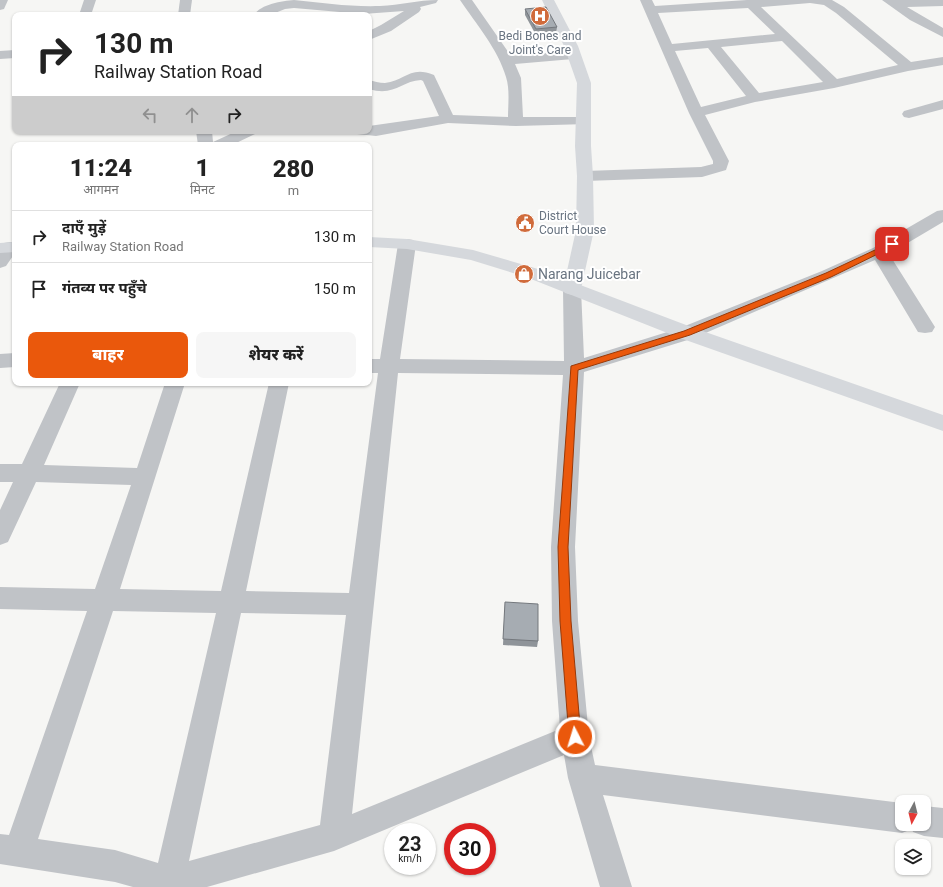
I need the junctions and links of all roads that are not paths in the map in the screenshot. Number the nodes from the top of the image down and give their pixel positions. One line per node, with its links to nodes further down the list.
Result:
1 (2, 0): 13 (street)
2 (90, 0): 14 (street)
3 (186, 0): 15 (street)
4 (466, 0): 25 (street)
5 (548, 0): 24 (main road)
6 (807, 0): 11 (street)
7 (814, 0): 27 (street)
8 (428, 1): 16 (street); 18 (street)
9 (891, 2): 10 (street); 17 (street)
10 (943, 2)
11 (750, 3): 12 (street); 19 (street)
12 (648, 5): 21 (street)
13 (0, 6)
14 (86, 12)
15 (184, 12)
16 (266, 12)
17 (943, 33)
18 (372, 34)
19 (785, 37): 20 (street); 28 (street)
20 (711, 43): 21 (street); 30 (street)
21 (667, 48): 32 (street)
22 (12, 54): 23 (street)
23 (0, 55)
24 (573, 56): 25 (street); 35 (main road)
25 (506, 61): 36 (street)
26 (943, 61): 27 (street)
27 (908, 67): 28 (street)
28 (834, 84): 30 (street)
29 (372, 85): 34 (street)
30 (755, 98): 32 (street)
31 (943, 104): 33 (street)
32 (696, 113): 40 (street)
33 (908, 114)
34 (448, 118): 36 (street); 37 (street)
35 (583, 121): 36 (street); 40 (main road)
36 (516, 122)
37 (372, 131)
38 (243, 134): 39 (street)
39 (226, 142)
40 (585, 176): 45 (main road)
41 (943, 215): 44 (street)
42 (372, 242): 43 (main road)
43 (407, 244): 45 (main road); 50 (street)
44 (879, 252): 46 (street); 47 (street)
45 (572, 290): 47 (main road); 51 (street)
46 (925, 327)
47 (687, 333): 51 (street); 55 (main road)
48 (12, 360): 49 (street)
49 (0, 361)
50 (379, 366): 51 (street); 63 (street)
51 (574, 368): 64 (street)
52 (69, 386): 57 (street)
53 (174, 386): 58 (street)
54 (278, 386): 62 (street)
55 (943, 423)
56 (0, 473): 57 (street)
57 (29, 473): 58 (street); 59 (street)
58 (145, 476): 61 (street)
59 (0, 535)
60 (0, 598): 61 (street)
61 (103, 600): 62 (street); 70 (street)
62 (231, 602): 63 (street); 71 (street)
63 (360, 604): 69 (street)
64 (575, 737): 65 (street); 69 (street)
65 (582, 778): 66 (street); 72 (street)
66 (895, 817)
67 (931, 821): 68 (street)
68 (943, 823)
69 (334, 836): 71 (street)
70 (10, 850): 71 (street)
71 (177, 885)
72 (616, 887)

